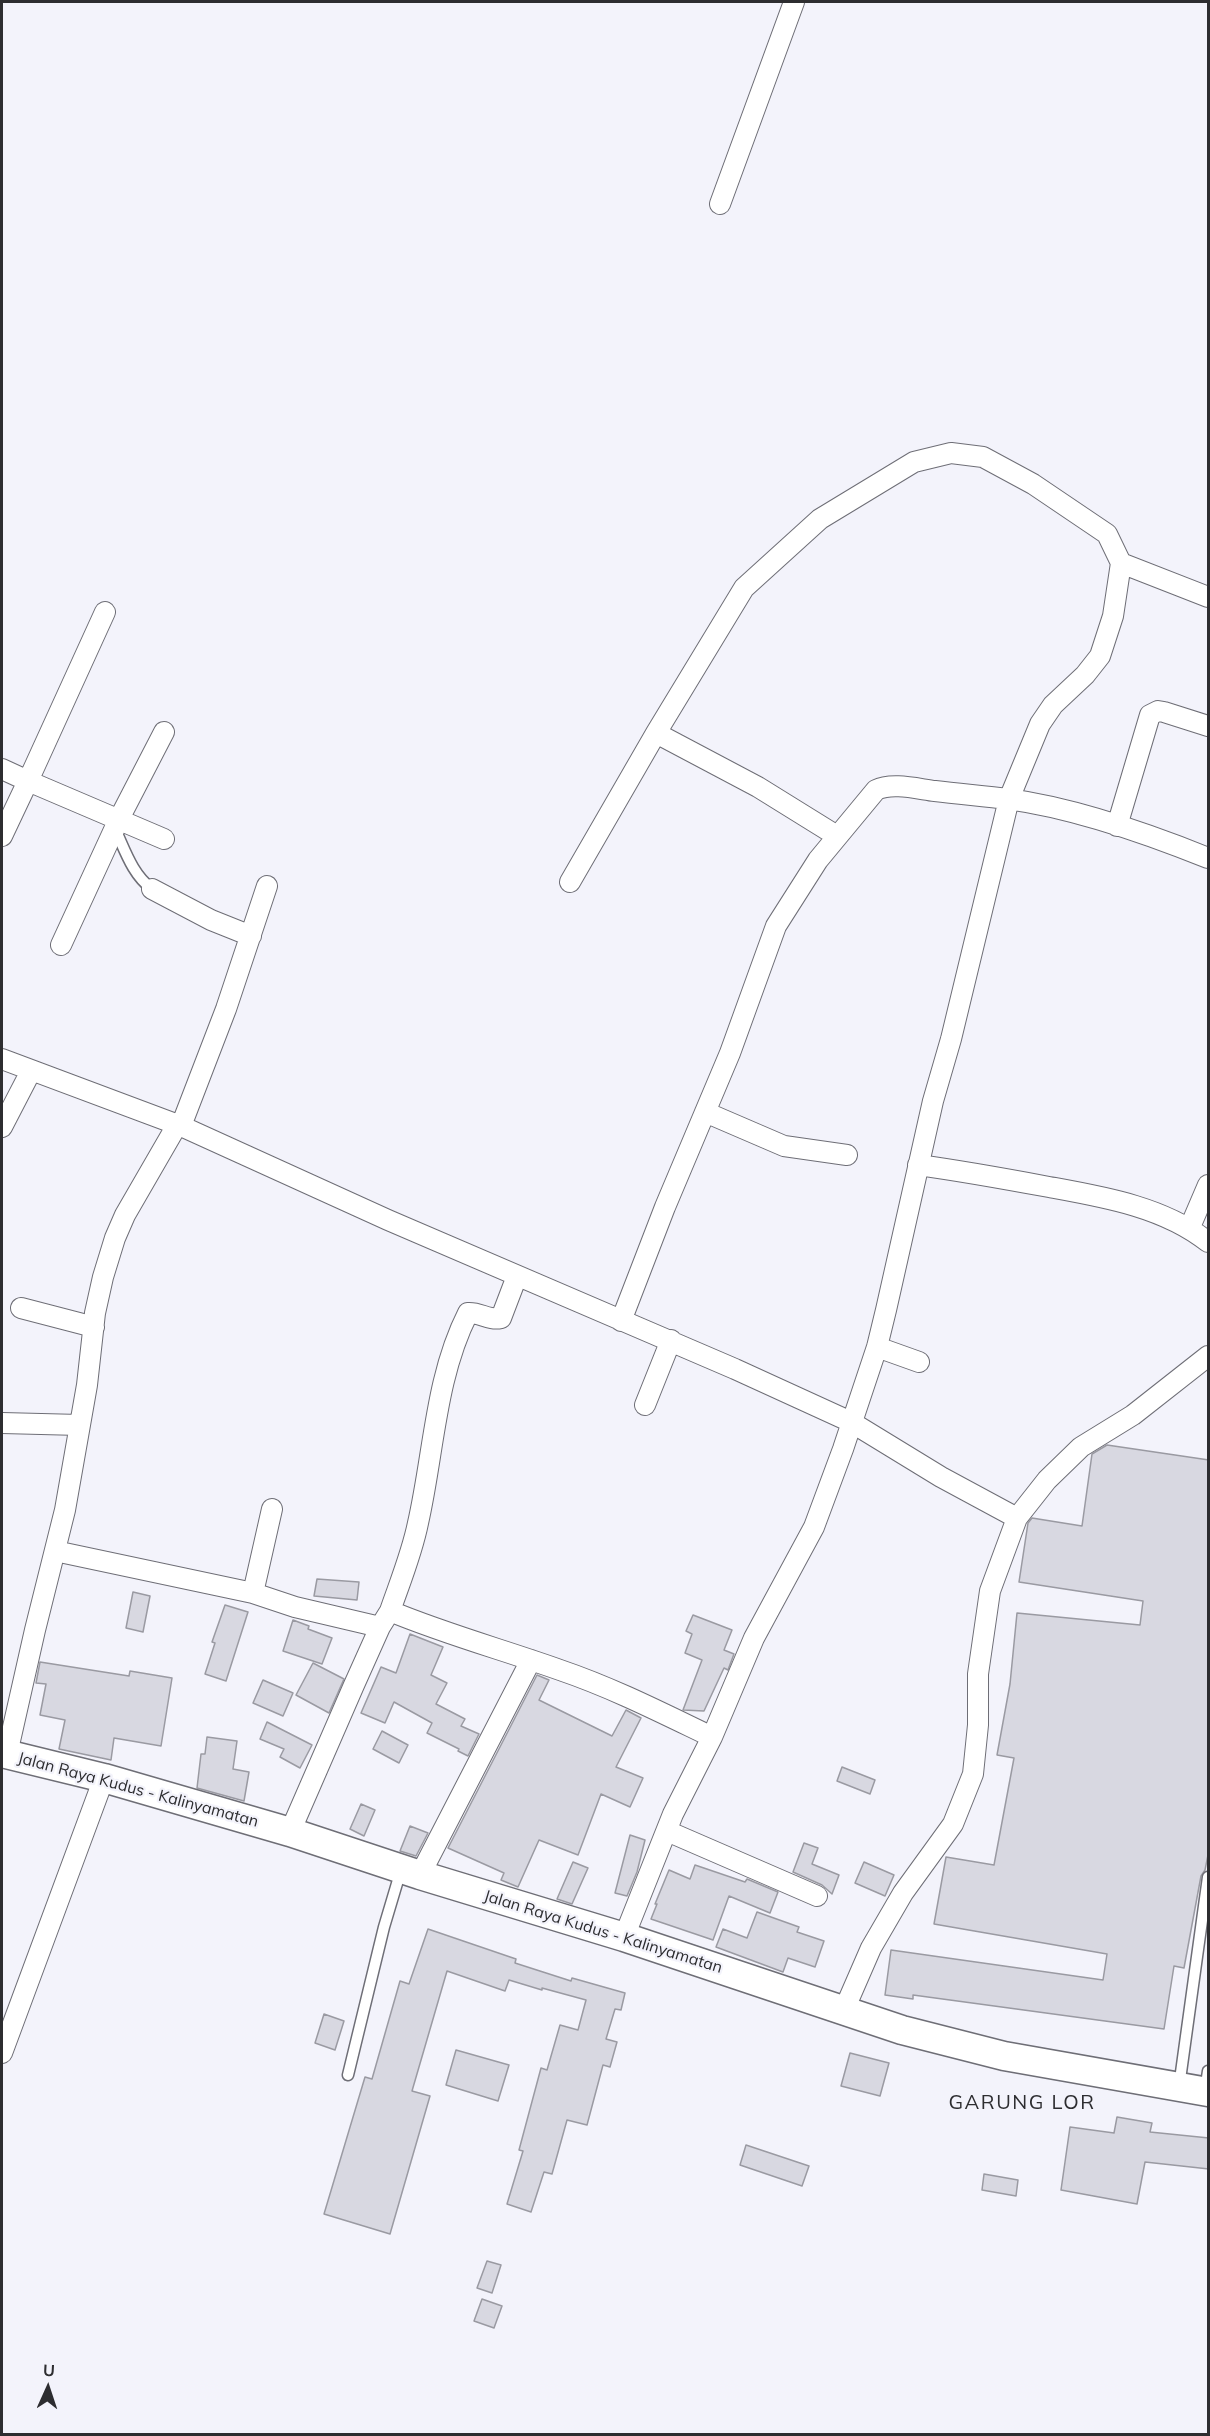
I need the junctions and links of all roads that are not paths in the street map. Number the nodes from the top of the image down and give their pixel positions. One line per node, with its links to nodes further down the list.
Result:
1 (794, 2): 2 (street)
2 (720, 204)
3 (1121, 563): 4 (street); 8 (street); 11 (street)
4 (1208, 597)
5 (105, 612): 10 (street)
6 (1209, 726): 13 (street)
7 (164, 732): 12 (street)
8 (656, 733): 15 (street); 18 (street)
9 (2, 769): 10 (street)
10 (28, 781): 12 (street); 14 (street)
11 (1010, 799): 13 (street); 15 (street); 29 (street)
12 (117, 824): 16 (street); 20 (lane); 22 (street)
13 (1117, 826): 17 (street)
14 (2, 836)
15 (837, 836): 25 (street)
16 (164, 840)
17 (1209, 858)
18 (570, 882)
19 (267, 886): 21 (street)
20 (152, 889): 21 (street)
21 (251, 936): 26 (street)
22 (61, 945)
23 (2, 1059): 24 (street)
24 (31, 1071): 26 (street); 27 (street)
25 (705, 1112): 28 (street); 35 (street)
26 (179, 1126): 33 (street); 36 (street)
27 (2, 1127)
28 (847, 1155)
29 (918, 1165): 31 (street); 38 (street)
30 (1209, 1185): 31 (street)
31 (1190, 1227): 32 (street)
32 (1209, 1242)
33 (517, 1276): 35 (street); 49 (street)
34 (21, 1308): 36 (street)
35 (621, 1321): 37 (street)
36 (94, 1327): 44 (street)
37 (671, 1340): 41 (street); 42 (street)
38 (877, 1347): 40 (street); 42 (street)
39 (1209, 1356): 46 (street)
40 (919, 1362)
41 (645, 1405)
42 (851, 1422): 46 (street); 51 (street)
43 (2, 1424): 44 (street)
44 (80, 1425): 47 (street)
45 (272, 1509): 48 (street)
46 (1017, 1518): 60 (street)
47 (55, 1551): 48 (street); 52 (street)
48 (254, 1593): 49 (street)
49 (385, 1619): 50 (street); 55 (street)
50 (531, 1660): 51 (street); 56 (street)
51 (712, 1737): 54 (street)
52 (4, 1754): 53 (main road, Jalan Raya Kudus - Kalinyamatan)
53 (104, 1778): 55 (main road, Jalan Raya Kudus - Kalinyamatan); 61 (street)
54 (667, 1831): 58 (street); 59 (street)
55 (290, 1832): 56 (main road, Jalan Raya Kudus - Kalinyamatan)
56 (410, 1873): 59 (main road, Jalan Raya Kudus - Kalinyamatan); 62 (lane)
57 (1209, 1877): 63 (lane)
58 (817, 1896)
59 (624, 1937): 60 (main road, Jalan Raya Kudus - Kalinyamatan)
60 (844, 2010): 63 (main road, Jalan Raya Kudus - Kalinyamatan)
61 (2, 2054)
62 (348, 2075)
63 (1200, 2085)

